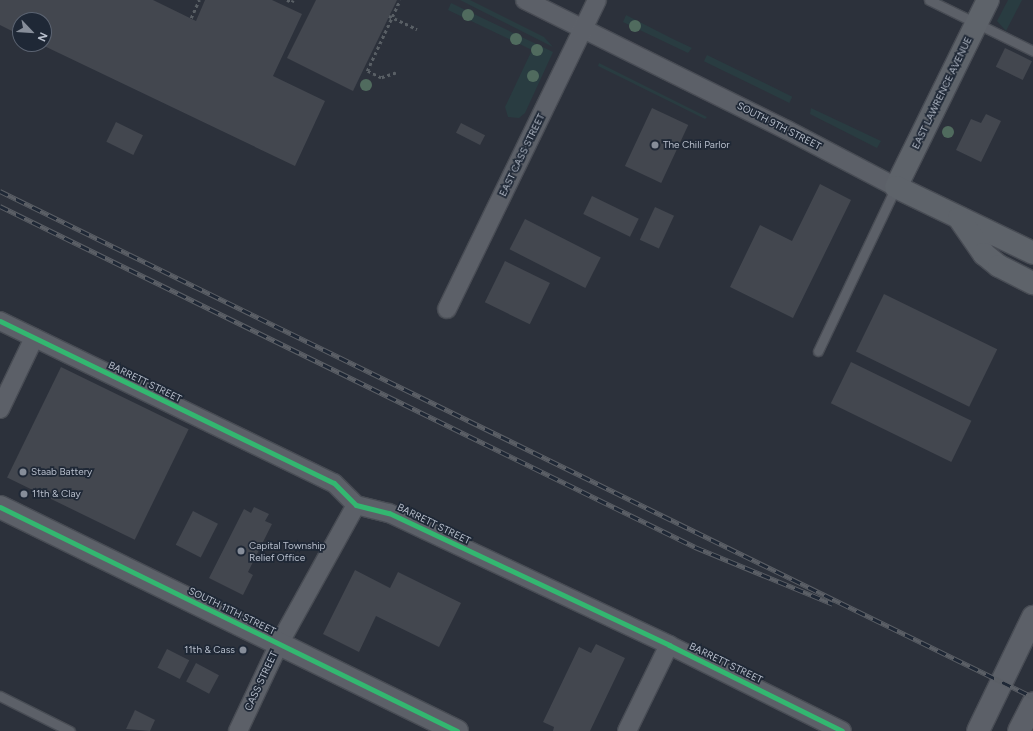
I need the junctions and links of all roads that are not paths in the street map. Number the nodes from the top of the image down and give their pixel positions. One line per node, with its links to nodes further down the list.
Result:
1 (525, 0): 6 (street, SOUTH 9TH STREET)
2 (597, 0): 6 (street, EAST CASS STREET)
3 (929, 0): 5 (lane)
4 (988, 0): 5 (main road, EAST LAWRENCE AVENUE)
5 (977, 23): 7 (lane); 8 (main road, EAST LAWRENCE AVENUE)
6 (583, 29): 8 (street, SOUTH 9TH STREET); 12 (street, EAST CASS STREET)
7 (1033, 51)
8 (896, 187): 9 (main road, SOUTH 9TH STREET); 15 (lane)
9 (959, 218): 10 (main road, SOUTH 9TH STREET); 11 (main road)
10 (1033, 254)
11 (1033, 283)
12 (447, 309)
13 (0, 321): 14 (street, BARRETT STREET)
14 (34, 338): 16 (street); 17 (street, BARRETT STREET)
15 (818, 352)
16 (0, 409)
17 (356, 506): 20 (street, CASS STREET); 21 (street, BARRETT STREET)
18 (0, 507): 20 (street, SOUTH 11TH STREET)
19 (1033, 617): 29 (street)
20 (278, 644): 25 (street, CASS STREET); 26 (street, SOUTH 11TH STREET)
21 (669, 645): 27 (street); 28 (street, BARRETT STREET)
22 (0, 696): 24 (lane)
23 (1033, 703): 30 (street)
24 (70, 731)
25 (238, 731)
26 (457, 731)
27 (627, 731)
28 (842, 731)
29 (978, 731)
30 (1020, 731)

